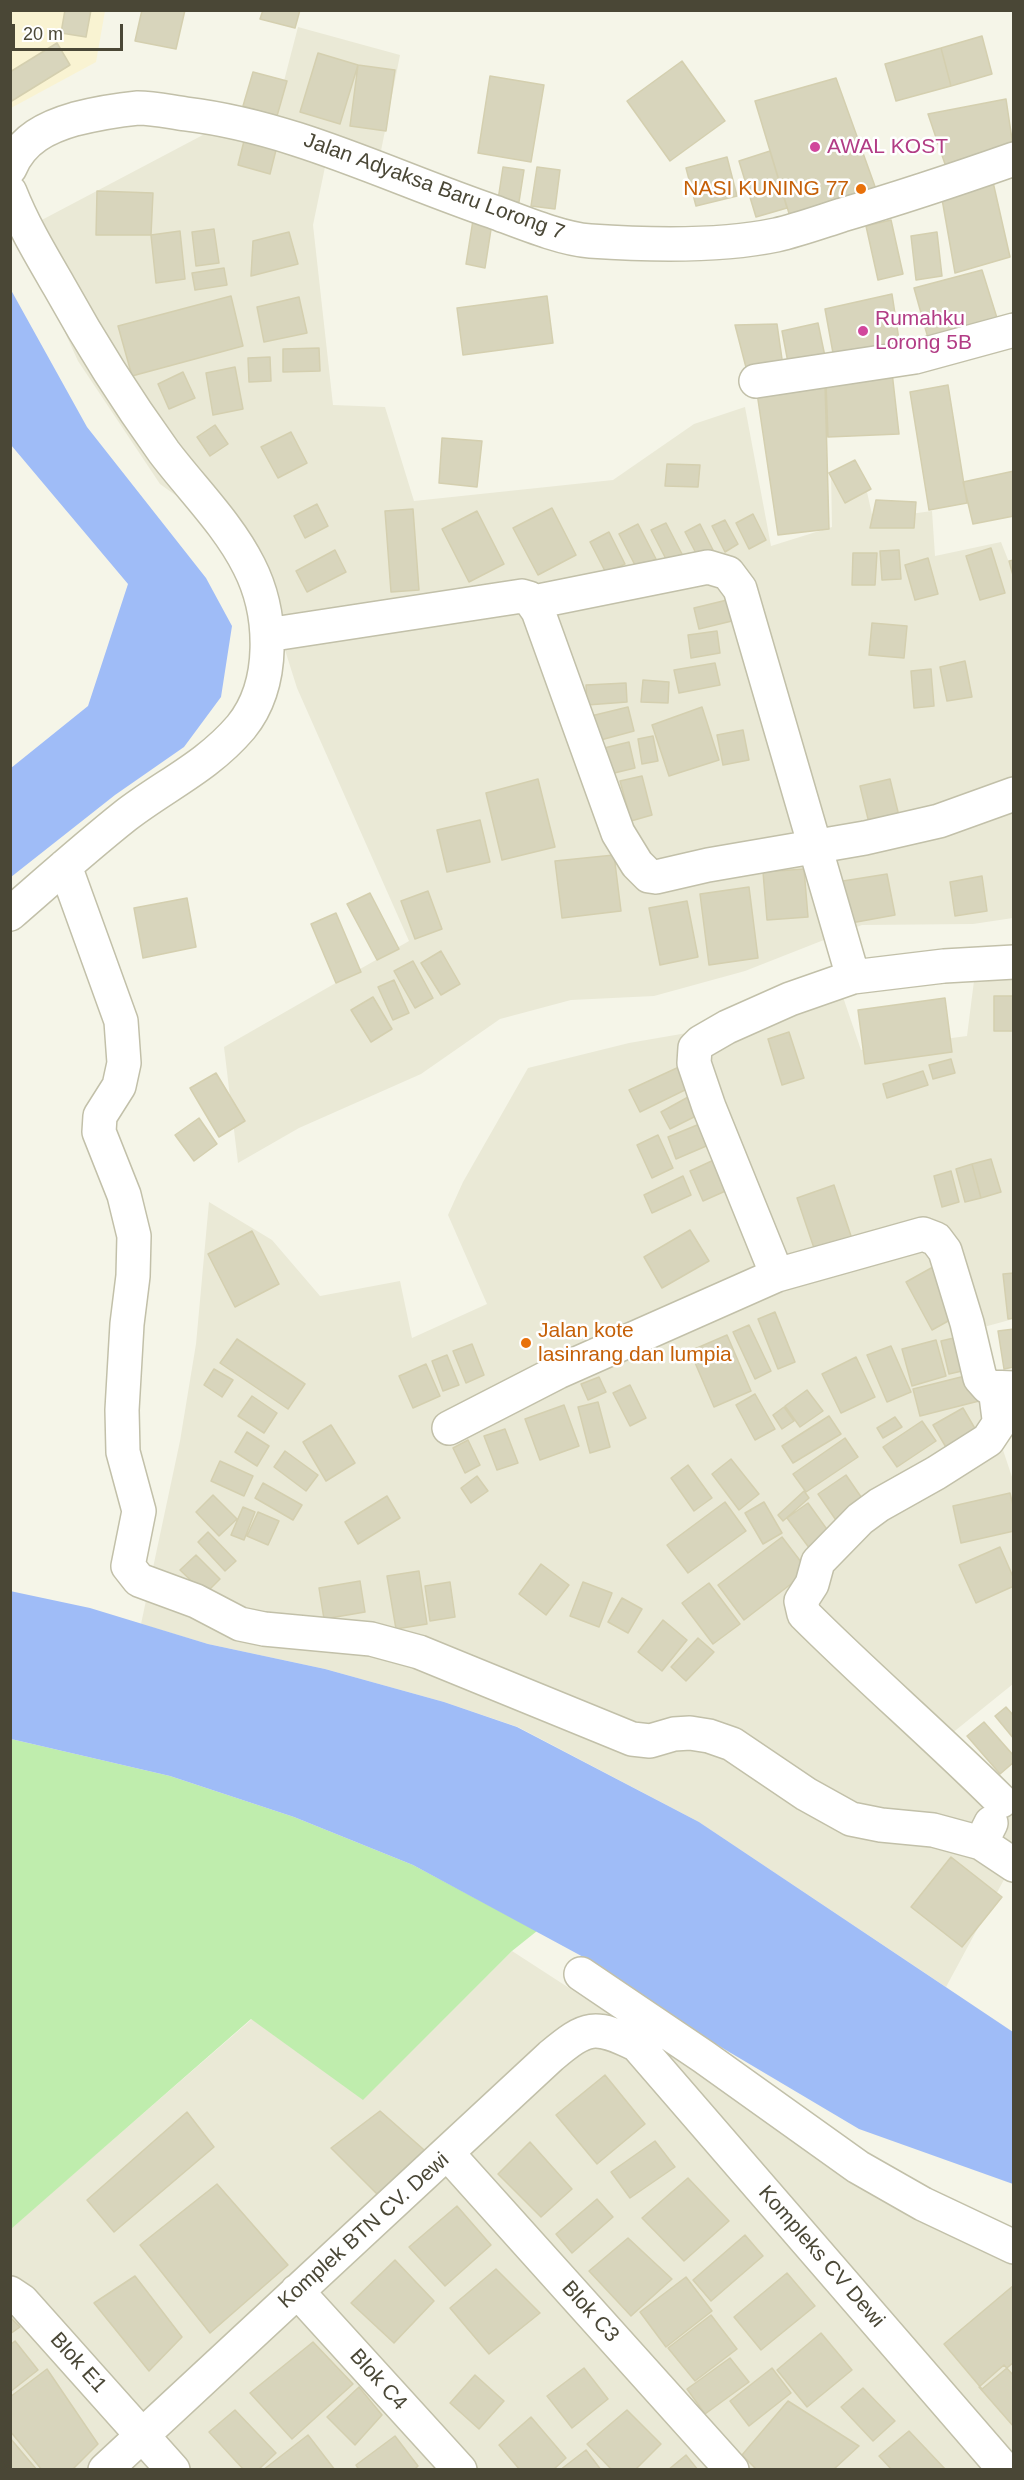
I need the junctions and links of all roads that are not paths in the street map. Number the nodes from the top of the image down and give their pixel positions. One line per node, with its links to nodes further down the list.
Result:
1 (1014, 159): 2 (street, Jalan Adyaksa Baru Lorong 7)
2 (10, 168)
3 (10, 192): 7 (street)
4 (1014, 330): 5 (street)
5 (756, 381)
6 (534, 602): 7 (street); 9 (street); 9 (street)
7 (267, 635): 10 (street)
8 (1014, 794): 9 (street)
9 (813, 847): 12 (street)
10 (66, 866): 11 (street); 18 (street)
11 (10, 914)
12 (848, 960): 13 (street); 14 (street)
13 (1014, 962)
14 (777, 1275): 15 (street); 16 (street)
15 (1004, 1388): 17 (street)
16 (449, 1428)
17 (1007, 1795): 18 (street)
18 (981, 1843): 19 (street)
19 (1014, 1865)
20 (581, 1974): 23 (street)
21 (637, 2045): 22 (street, Komplek BTN CV. Dewi); 31 (street, Kompleks CV Dewi)
22 (448, 2154): 24 (street, Komplek BTN CV. Dewi); 30 (street, Blok C3)
23 (1014, 2247)
24 (297, 2291): 26 (street, Komplek BTN CV. Dewi); 29 (street, Blok C4)
25 (10, 2293): 26 (street, Blok E1)
26 (142, 2436): 27 (street, Komplek BTN CV. Dewi); 28 (street, Blok E1)
27 (105, 2469)
28 (173, 2469)
29 (459, 2469)
30 (732, 2469)
31 (1005, 2469)

